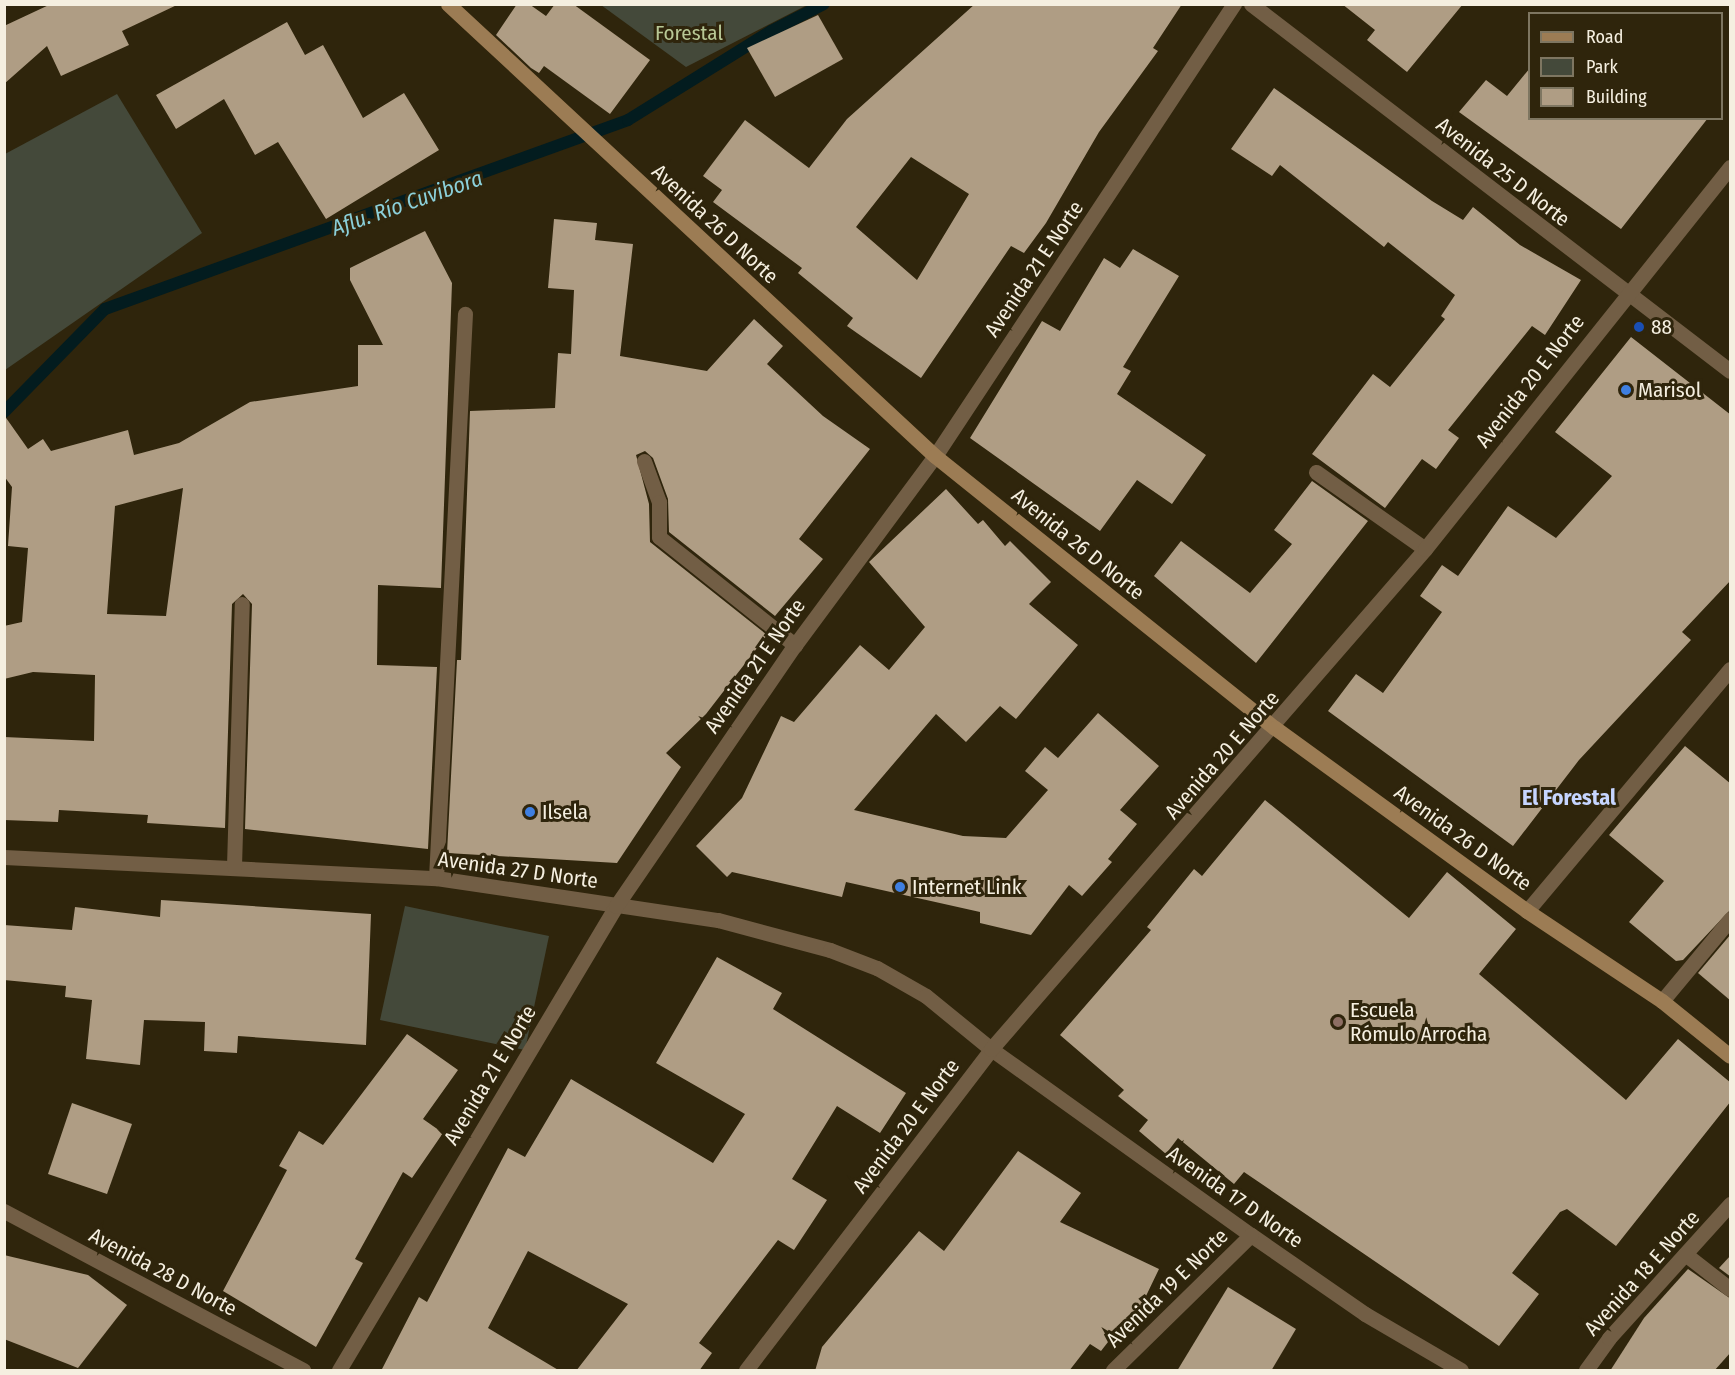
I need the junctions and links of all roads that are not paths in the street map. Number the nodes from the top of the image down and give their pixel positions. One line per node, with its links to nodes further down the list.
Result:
1 (448, 4): 8 (street, Avenida 26 D Norte)
2 (1234, 4): 8 (street, Avenida 21 E Norte)
3 (1251, 4): 5 (street, Avenida 25 D Norte)
4 (1731, 167): 5 (street, Avenida 20 E Norte)
5 (1626, 292): 7 (street, Avenida 25 D Norte); 11 (street, Avenida 20 E Norte)
6 (465, 314): 18 (street)
7 (1731, 371)
8 (934, 456): 13 (street, Avenida 21 E Norte); 15 (street, Avenida 26 D Norte)
9 (644, 461): 13 (street)
10 (1316, 472): 11 (street)
11 (1425, 549): 15 (street, Avenida 20 E Norte)
12 (242, 604): 17 (street)
13 (795, 645): 19 (street, Avenida 21 E Norte)
14 (1731, 669): 20 (street)
15 (1275, 728): 20 (street, Avenida 26 D Norte); 23 (street, Avenida 20 E Norte)
16 (4, 857): 17 (street, Avenida 27 D Norte)
17 (234, 866): 18 (street, Avenida 27 D Norte)
18 (436, 878): 19 (street, Avenida 27 D Norte)
19 (616, 906): 23 (street, Avenida 27 D Norte); 31 (street, Avenida 21 E Norte)
20 (1527, 911): 22 (street, Avenida 26 D Norte)
21 (1731, 919): 22 (street)
22 (1662, 1001): 24 (street, Avenida 26 D Norte)
23 (991, 1049): 27 (street, Avenida 17 D Norte); 32 (street, Avenida 20 E Norte)
24 (1731, 1056)
25 (1731, 1204): 28 (street, Avenida 18 E Norte)
26 (4, 1211): 30 (street, Avenida 28 D Norte)
27 (1251, 1235): 33 (street, Avenida 19 E Norte); 34 (street, Avenida 17 D Norte)
28 (1685, 1254): 29 (street); 35 (street, Avenida 18 E Norte)
29 (1731, 1289)
30 (303, 1371)
31 (339, 1371)
32 (746, 1371)
33 (1113, 1371)
34 (1461, 1371)
35 (1586, 1371)

